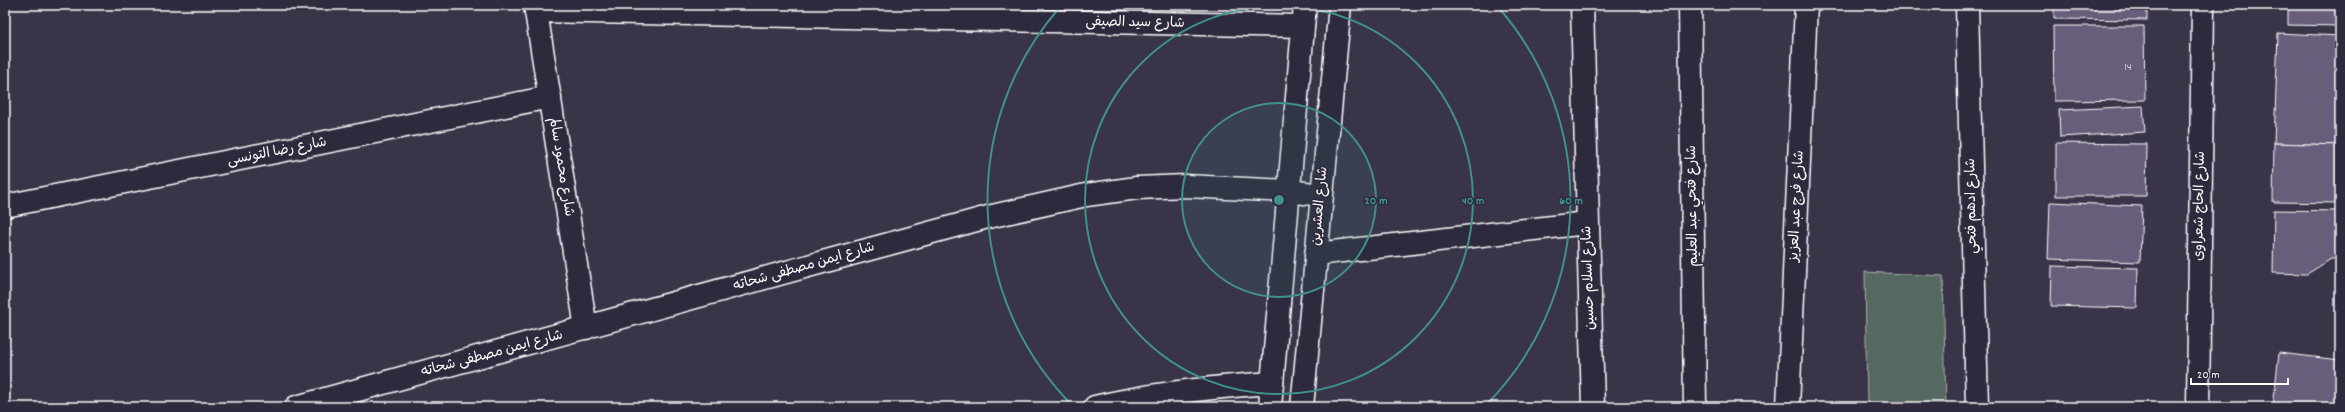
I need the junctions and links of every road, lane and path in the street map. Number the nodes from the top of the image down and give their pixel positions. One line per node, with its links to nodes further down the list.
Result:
1 (1340, 5): 11 (street, شارع العشرين)
2 (1582, 5): 13 (street, شارع اسلام حسين)
3 (1690, 5): 22 (street, شارع فتحي عبد العليم)
4 (1806, 5): 23 (street, شارع فرج عبد العزيز)
5 (1967, 5): 24 (street, شارع ادهم فتحي)
6 (2203, 5): 25 (street, شارع الحاج شعراوى)
7 (535, 8): 8 (street, شارع سيد الصيفى); 9 (street, شارع محمود سالم)
8 (1304, 16): 10 (street)
9 (550, 97): 12 (street, شارع رضا التونسى); 15 (street, شارع محمود سالم)
10 (1288, 191): 11 (street, شارع ايمن مصطفى شحاته); 15 (street, شارع ايمن مصطفى شحاته); 16 (street)
11 (1321, 195): 14 (street, شارع العشرين)
12 (5, 206)
13 (1587, 223): 14 (street); 21 (street, شارع اسلام حسين)
14 (1316, 254): 20 (street, شارع العشرين)
15 (586, 328): 17 (street, شارع ايمن مصطفى شحاته)
16 (1272, 383): 18 (street); 19 (street)
17 (296, 407)
18 (1095, 407)
19 (1270, 407)
20 (1302, 407)
21 (1593, 407)
22 (1695, 407)
23 (1788, 407)
24 (1977, 407)
25 (2198, 407)

